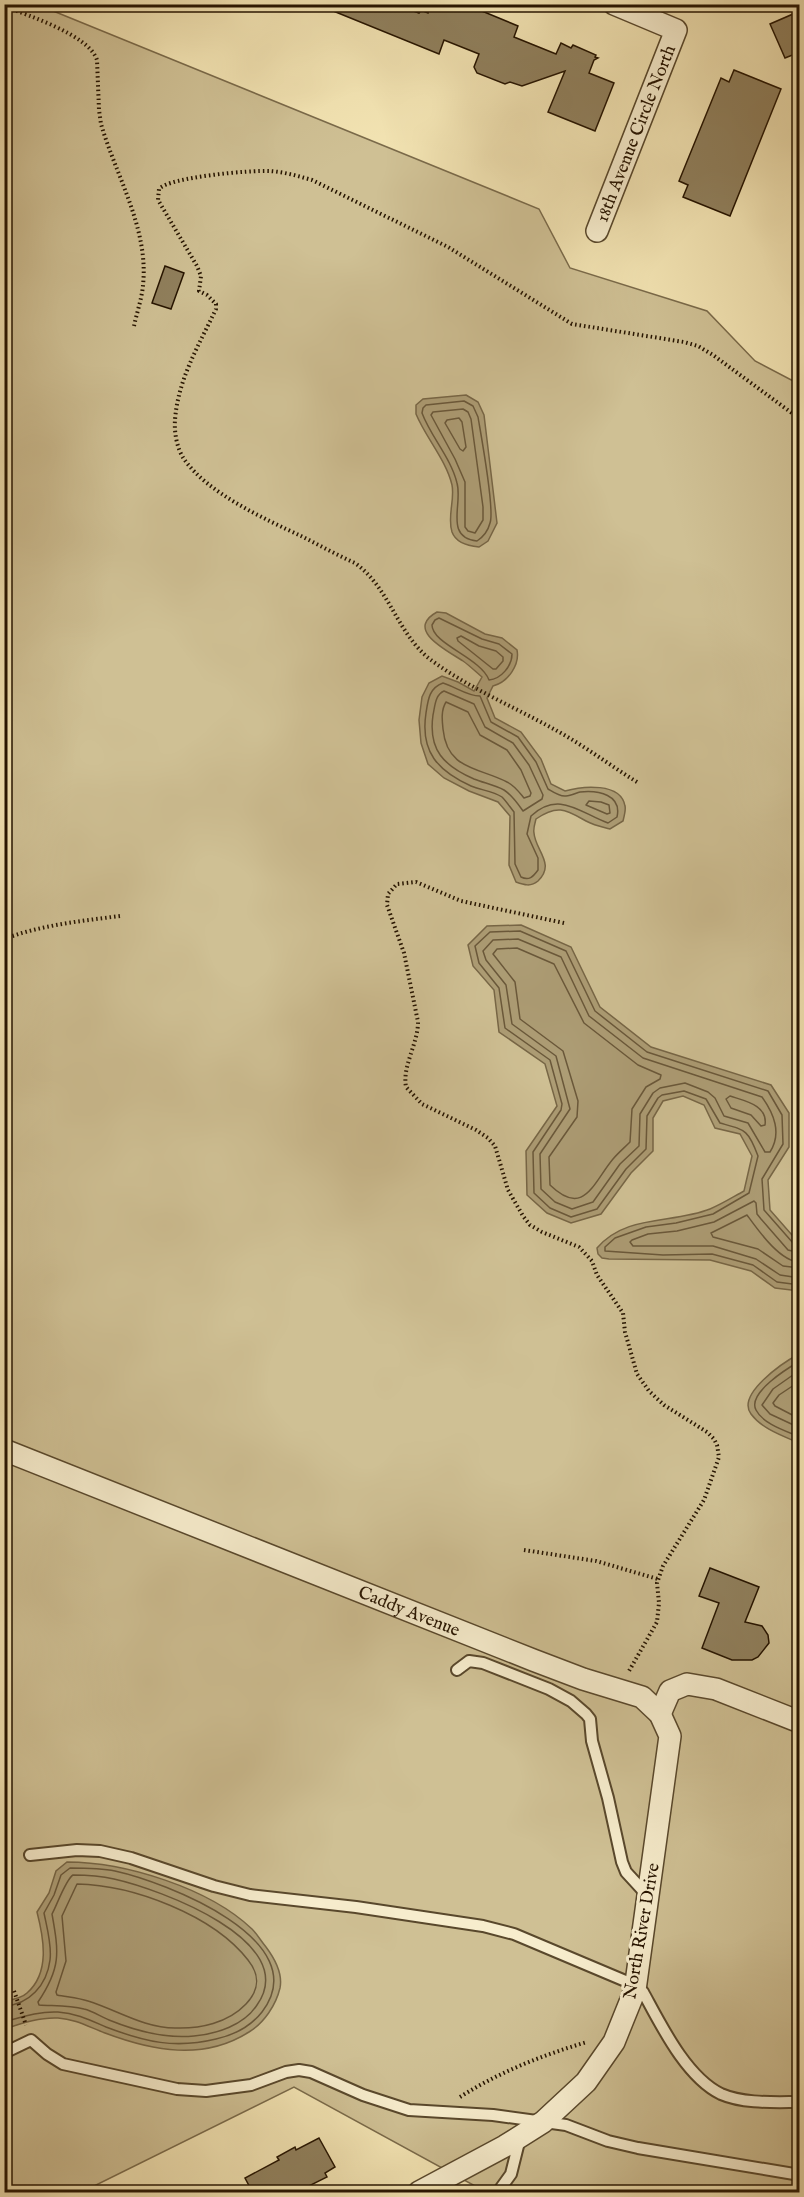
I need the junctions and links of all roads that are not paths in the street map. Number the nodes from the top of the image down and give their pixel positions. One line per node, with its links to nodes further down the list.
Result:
1 (614, 4): 2 (street, 18th Avenue Circle North)
2 (597, 231)
3 (4, 1450): 5 (street, Caddy Avenue)
4 (457, 1670): 8 (lane)
5 (660, 1714): 6 (street); 8 (street, North River Drive)
6 (800, 1722)
7 (30, 1855): 9 (lane)
8 (649, 1897): 9 (street, North River Drive)
9 (635, 1985): 11 (lane); 12 (street, North River Drive)
10 (4, 2053): 12 (lane)
11 (800, 2102)
12 (543, 2122): 13 (street, North River Drive); 14 (lane)
13 (520, 2136): 15 (street, North River Drive); 16 (lane)
14 (800, 2175)
15 (419, 2193)
16 (498, 2193)

